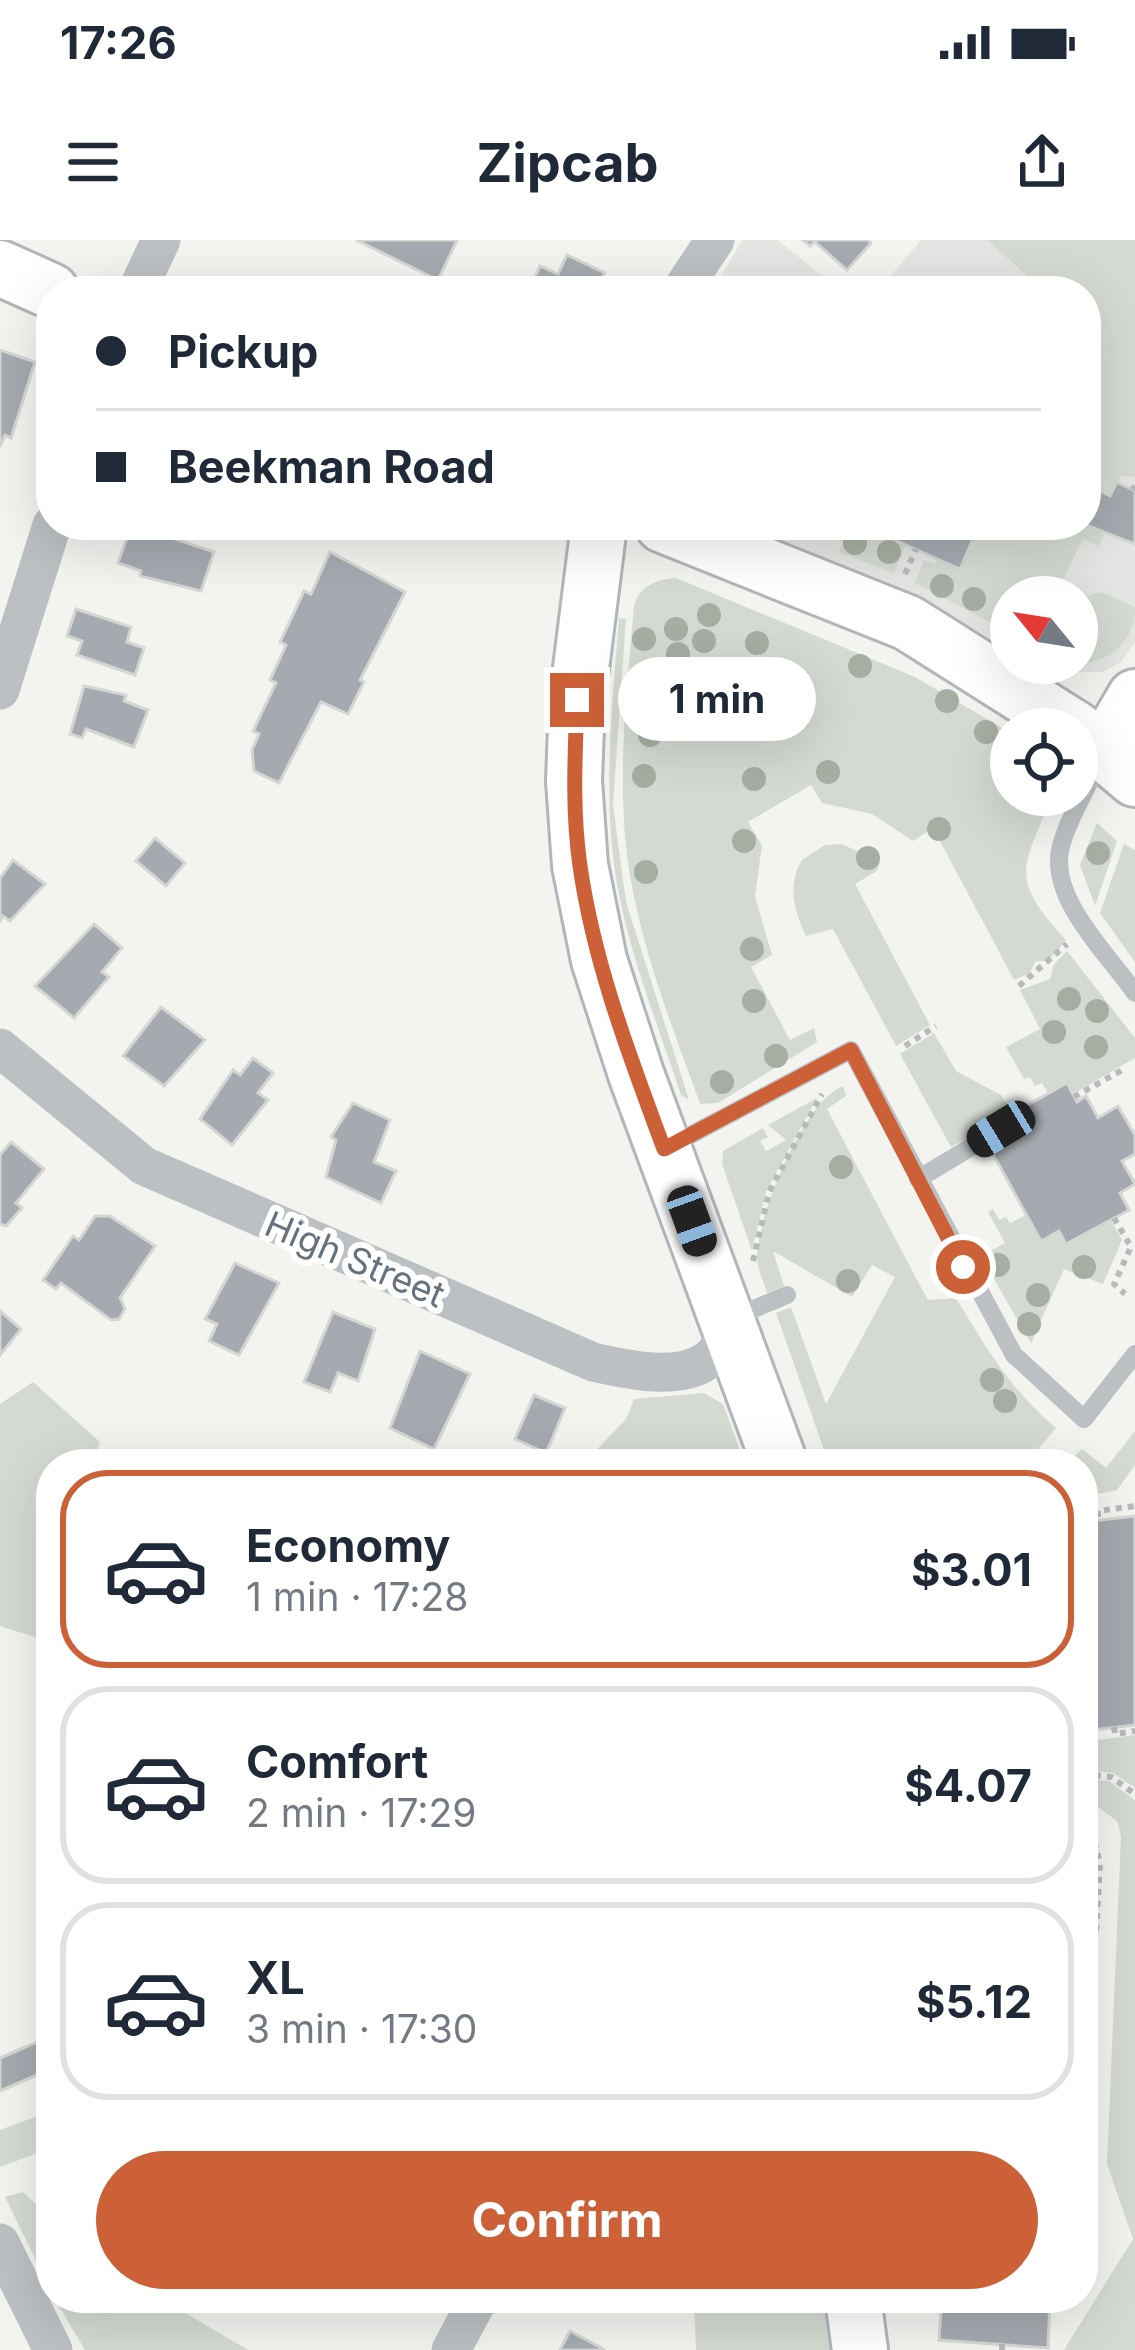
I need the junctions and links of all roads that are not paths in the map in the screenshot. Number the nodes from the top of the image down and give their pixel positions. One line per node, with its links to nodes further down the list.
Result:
1 (161, 240): 4 (street)
2 (715, 240): 5 (street)
3 (0, 268): 6 (street)
4 (144, 276)
5 (691, 276)
6 (36, 284)
7 (47, 540): 10 (street)
8 (596, 540): 18 (street)
9 (700, 540): 12 (street)
10 (0, 690)
11 (1135, 697): 13 (street)
12 (1038, 708)
13 (1098, 747)
14 (1071, 816): 15 (lane)
15 (1135, 993)
16 (0, 1048): 21 (street, High Street)
17 (1001, 1129): 19 (lane)
18 (664, 1149): 19 (lane); 21 (street)
19 (918, 1179): 22 (lane)
20 (787, 1295): 21 (lane)
21 (733, 1330): 23 (street)
22 (1135, 1354)
23 (774, 1449)
24 (0, 2243): 27 (street)
25 (470, 2313): 28 (street)
26 (855, 2313): 29 (street)
27 (53, 2350)
28 (451, 2350)
29 (860, 2350)

